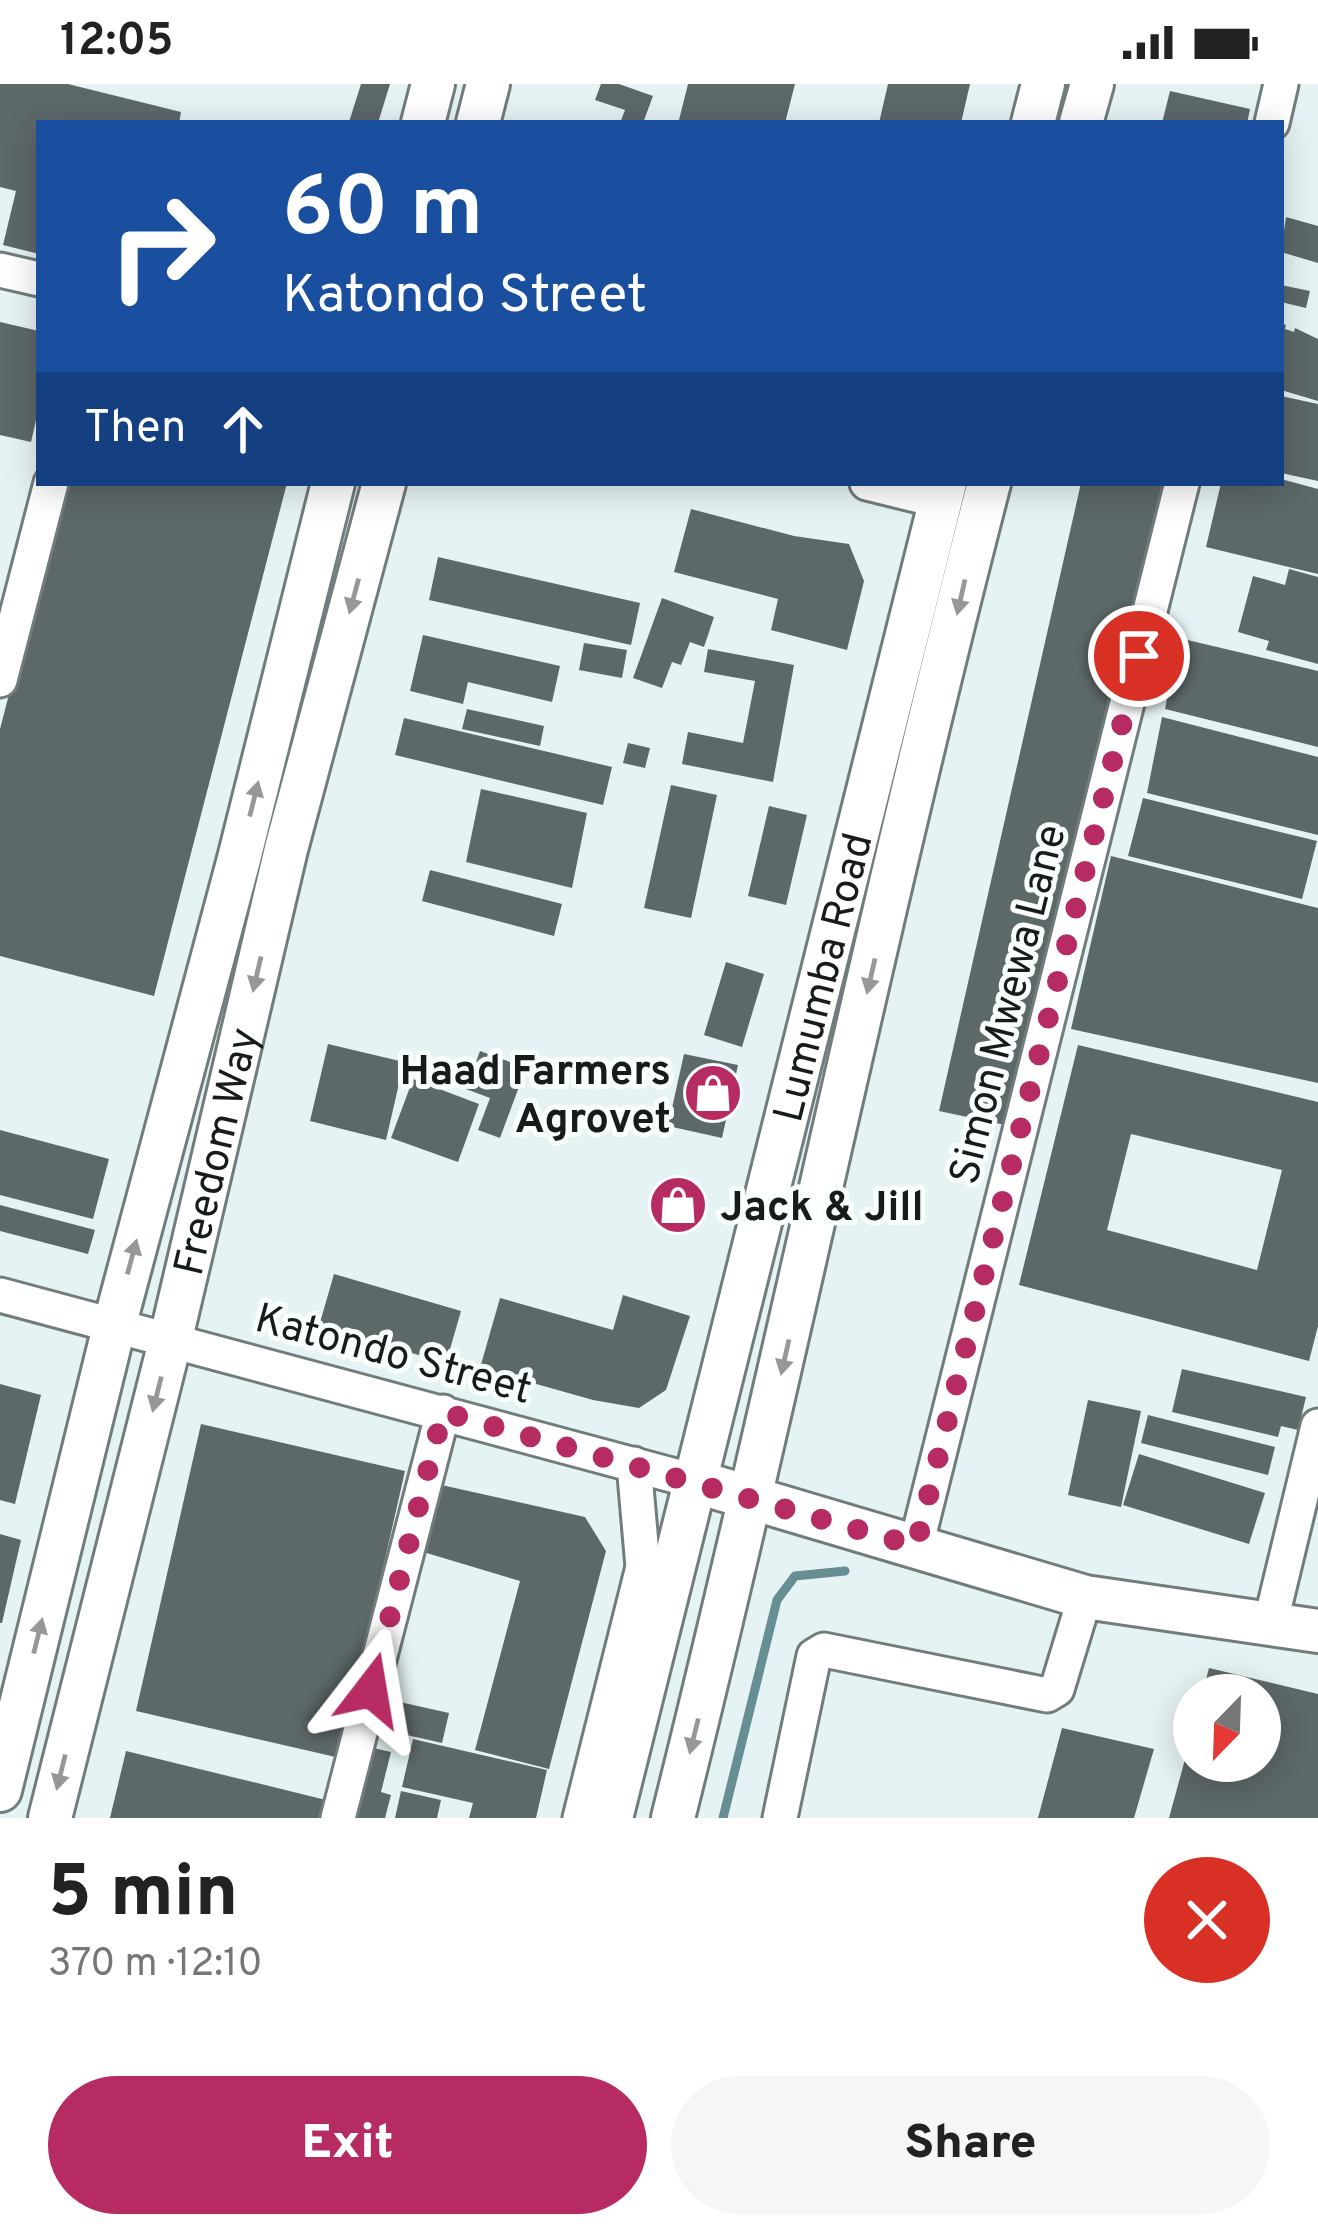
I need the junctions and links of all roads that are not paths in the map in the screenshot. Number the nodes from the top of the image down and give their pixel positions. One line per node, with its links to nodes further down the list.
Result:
1 (433, 84): 6 (main road)
2 (488, 84): 7 (main road)
3 (1043, 84): 8 (main road)
4 (1091, 84): 9 (main road)
5 (1281, 84): 10 (street)
6 (424, 120)
7 (479, 120)
8 (1034, 120)
9 (1083, 120)
10 (1273, 120)
11 (0, 270): 12 (street)
12 (36, 278)
13 (50, 486): 20 (street)
14 (332, 486): 22 (main road, Freedom Way, one-way to 14)
15 (383, 486): 23 (main road, Freedom Way, one-way to 23)
16 (892, 486): 19 (street)
17 (987, 486): 28 (main road, Lumumba Road, one-way to 28)
18 (1181, 486): 29 (street, Simon Mwewa Lane)
19 (943, 492): 27 (main road, Lumumba Road)
20 (0, 680)
21 (0, 1295): 22 (street, Katondo Street)
22 (115, 1323): 23 (street, Katondo Street); 33 (main road, Freedom Way, one-way to 22)
23 (171, 1339): 24 (street, Katondo Street); 34 (main road, Freedom Way, one-way to 34)
24 (443, 1412): 26 (street, Katondo Street); 35 (street)
25 (1318, 1426): 31 (street)
26 (634, 1464): 27 (street, Katondo Street); 36 (street)
27 (694, 1481): 28 (main road); 37 (main road, Lumumba Road)
28 (753, 1498): 29 (main road); 38 (main road, Lumumba Road, one-way to 38)
29 (916, 1546): 30 (main road)
30 (1085, 1597): 31 (main road); 39 (street)
31 (1270, 1625): 32 (main road)
32 (1318, 1631)
33 (0, 1790)
34 (50, 1818)
35 (338, 1818)
36 (580, 1818)
37 (611, 1818)
38 (673, 1818)
39 (780, 1818)

